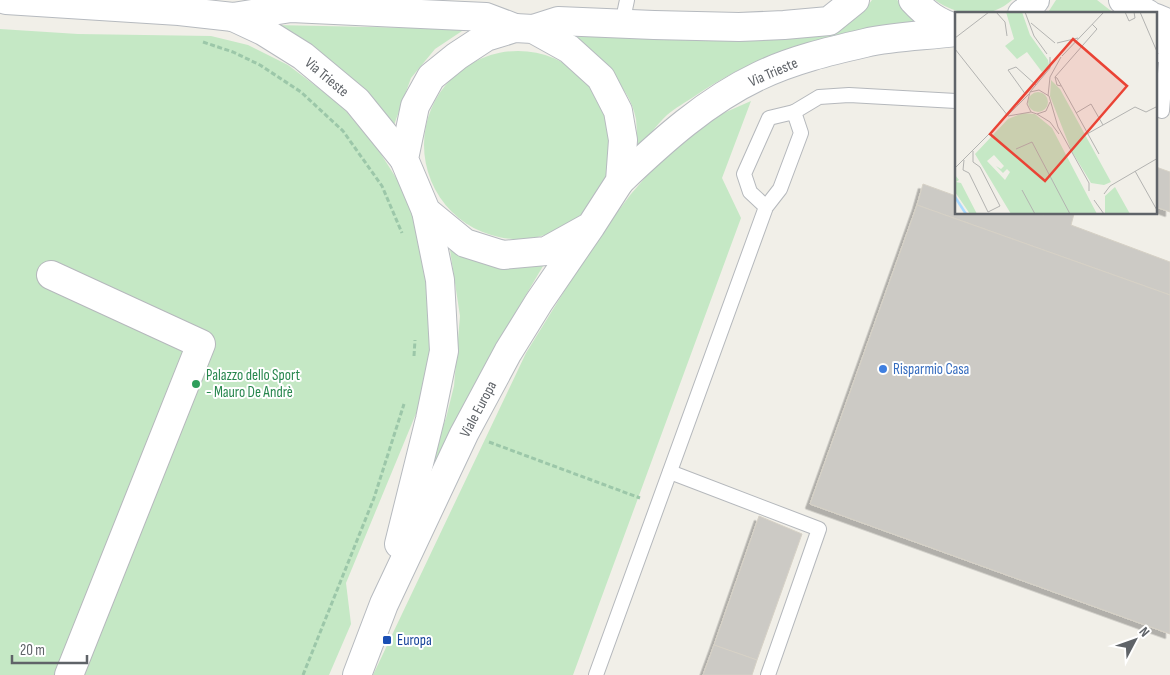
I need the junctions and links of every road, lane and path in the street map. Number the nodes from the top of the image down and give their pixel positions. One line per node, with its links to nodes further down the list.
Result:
1 (6, 0): 6 (main road, Via Trieste)
2 (855, 0): 8 (main road)
3 (913, 0): 13 (main road)
4 (1035, 0): 9 (main road)
5 (1124, 0): 10 (main road)
6 (234, 8): 7 (main road, Via Trieste); 20 (main road, Via Trieste)
7 (486, 9): 12 (main road, Via Trieste)
8 (624, 12): 12 (main road)
9 (1025, 12)
10 (1145, 12)
11 (1158, 23): 16 (main road)
12 (524, 28): 20 (main road); 21 (main road, Via Trieste)
13 (955, 30)
14 (955, 30): 21 (main road, Via Trieste)
15 (201, 41): 25 (path)
16 (1166, 42): 18 (lane)
17 (955, 101): 19 (lane)
18 (1163, 111)
19 (794, 112): 22 (lane); 22 (lane)
20 (404, 159): 23 (main road, Via Trieste)
21 (620, 182): 24 (main road, Via Trieste)
22 (766, 207): 33 (lane)
23 (426, 211): 24 (main road); 31 (main road, Viale Europa)
24 (591, 226): 32 (main road, Viale Europa)
25 (405, 240)
26 (51, 275): 36 (main road)
27 (415, 332): 28 (path)
28 (414, 359)
29 (406, 396): 30 (path)
30 (403, 406): 31 (path); 37 (path)
31 (430, 419): 35 (main road, Viale Europa)
32 (464, 434): 34 (path); 35 (main road, Viale Europa)
33 (670, 472): 34 (lane); 40 (lane)
34 (658, 505): 39 (lane)
35 (384, 604): 38 (main road, Viale Europa)
36 (69, 675)
37 (303, 675)
38 (357, 675)
39 (596, 675)
40 (768, 675)

